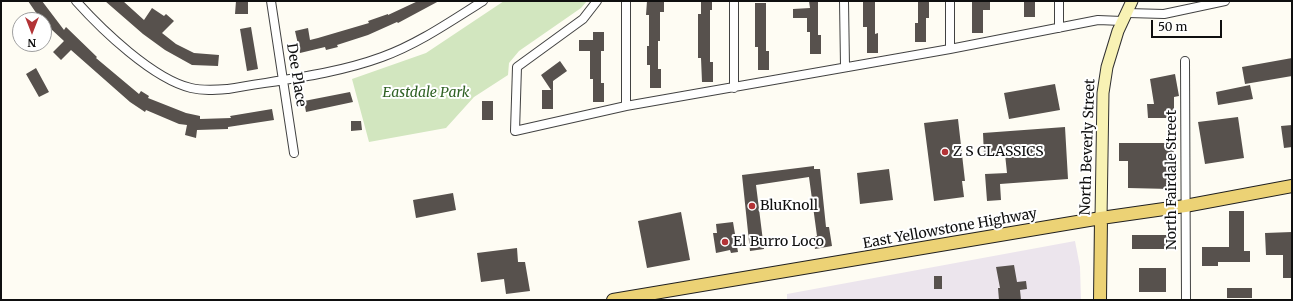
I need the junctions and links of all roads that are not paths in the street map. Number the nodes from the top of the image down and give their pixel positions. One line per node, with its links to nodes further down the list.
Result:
1 (76, 1): 17 (street)
2 (271, 1): 17 (street, Dee Place)
3 (483, 1): 17 (street)
4 (598, 1): 19 (street)
5 (626, 1): 19 (street)
6 (734, 1): 18 (street)
7 (844, 1): 16 (street)
8 (950, 1): 14 (street)
9 (1059, 1): 13 (street)
10 (1132, 1): 12 (main road, North Beverly Street)
11 (1225, 1): 12 (street)
12 (1125, 17): 13 (street); 23 (main road, North Beverly Street)
13 (1059, 28): 14 (street)
14 (950, 49): 16 (street)
15 (1185, 61): 22 (street, North Fairdale Street)
16 (845, 66): 18 (street)
17 (284, 79): 20 (street, Dee Place)
18 (734, 88): 19 (street)
19 (626, 106)
20 (294, 153)
21 (1292, 186): 22 (main road, East Yellowstone Highway)
22 (1185, 206): 23 (main road, East Yellowstone Highway); 26 (street, North Fairdale Street)
23 (1100, 218): 24 (main road, East Yellowstone Highway); 25 (main road, North Beverly Street)
24 (613, 300)
25 (1100, 300)
26 (1186, 300)

